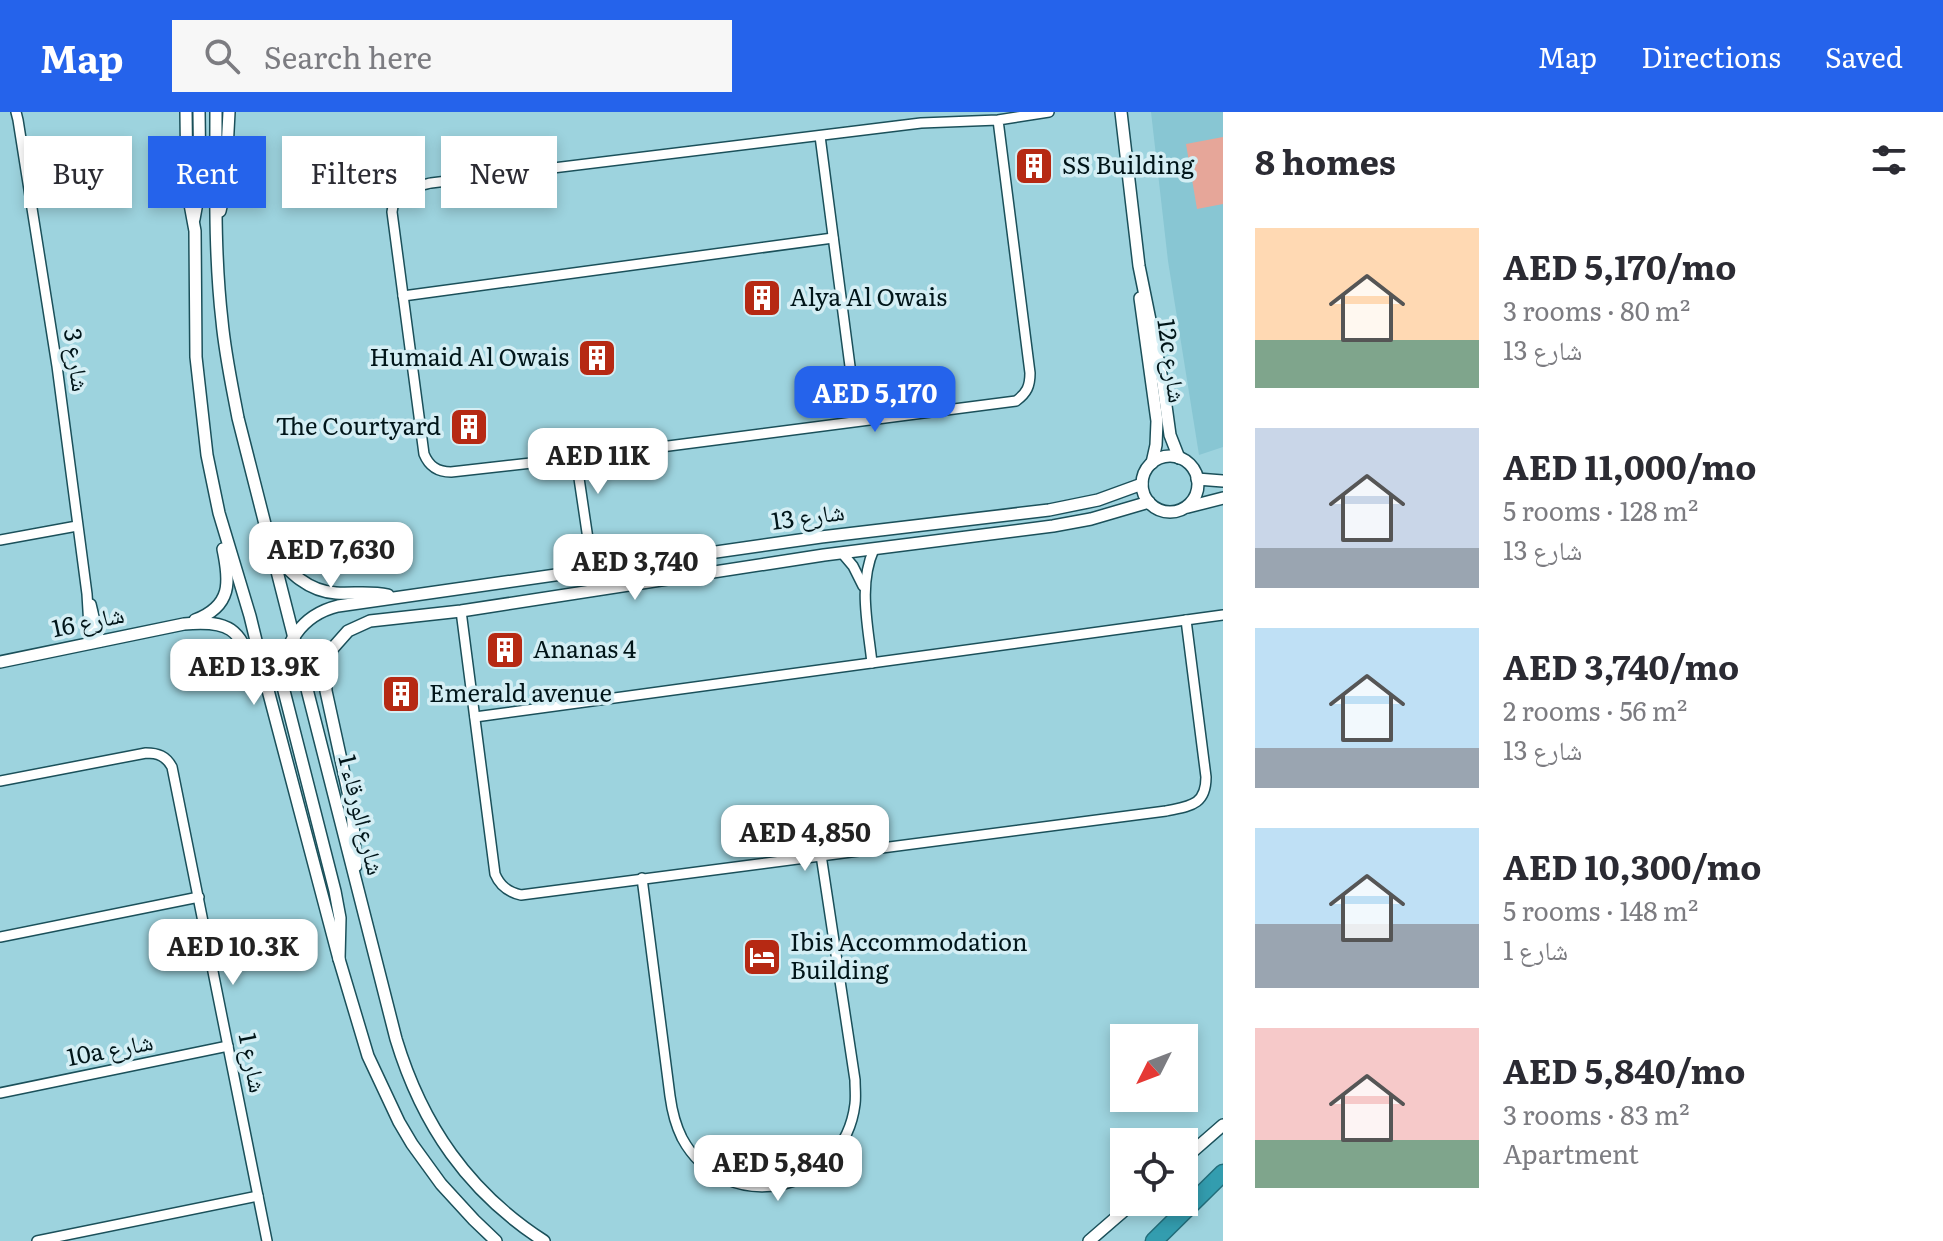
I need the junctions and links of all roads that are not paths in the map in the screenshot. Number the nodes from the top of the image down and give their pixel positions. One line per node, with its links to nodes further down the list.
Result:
1 (9, 112): 10 (street, شارع 3)
2 (16, 112): 10 (street, شارع 3)
3 (186, 112): 12 (street)
4 (199, 112): 12 (street)
5 (216, 112): 13 (street, شارع الورقاء 1)
6 (229, 112): 13 (street)
7 (1049, 112): 9 (street)
8 (1121, 112): 15 (street, 12c شارع)
9 (998, 120): 11 (street); 17 (street)
10 (20, 132): 28 (street, شارع 3)
11 (820, 136): 14 (street); 16 (street)
12 (193, 221): 27 (street)
13 (215, 227): 31 (street, شارع الورقاء 1)
14 (833, 238): 16 (street); 17 (street)
15 (1139, 266): 19 (street, 12c شارع); 20 (street, 12c شارع)
16 (403, 296): 18 (street)
17 (857, 420): 18 (street)
18 (576, 458): 29 (street)
19 (1179, 458): 20 (street); 21 (street)
20 (1152, 463): 23 (street)
21 (1197, 479): 22 (street); 26 (street)
22 (1223, 481)
23 (1142, 484): 25 (street); 34 (street, شارع 13)
24 (1223, 498): 26 (street)
25 (1149, 502): 26 (street); 32 (street, شارع 13)
26 (1184, 508)
27 (219, 513): 41 (street, شارع 16); 46 (street)
28 (77, 526): 30 (street); 43 (street, شارع 3)
29 (588, 539): 34 (street); 35 (street)
30 (0, 540)
31 (269, 549): 37 (street); 42 (street, شارع الورقاء 1)
32 (874, 549): 33 (street, شارع 13); 36 (street)
33 (842, 553): 36 (street); 38 (street, شارع 13)
34 (614, 567): 35 (street, شارع 13)
35 (568, 574): 37 (street, شارع 13)
36 (864, 589): 45 (street)
37 (396, 597): 42 (street, شارع 13)
38 (461, 611): 47 (street); 51 (street, شارع 13)
39 (1223, 615): 40 (street)
40 (1186, 620): 45 (street); 49 (street)
41 (184, 624): 43 (street, شارع 16); 46 (street, شارع 16)
42 (294, 636): 51 (street, شارع الورقاء 1); 54 (street)
43 (95, 643): 44 (street, شارع 16)
44 (0, 662)
45 (872, 663): 47 (street)
46 (269, 694): 54 (street)
47 (475, 717): 50 (street)
48 (0, 781): 52 (street, شارع 1)
49 (821, 855): 50 (street); 50 (street)
50 (642, 878)
51 (355, 883): 65 (street, شارع الورقاء 1)
52 (199, 897): 53 (street); 55 (street, شارع 1)
53 (0, 937)
54 (339, 959): 64 (street)
55 (228, 1046): 56 (street, 10a شارع); 60 (street, شارع 1)
56 (0, 1093)
57 (1223, 1125): 58 (street)
58 (1198, 1147)
59 (1223, 1173): 67 (highway)
60 (258, 1196): 62 (street); 63 (street, شارع 1)
61 (1118, 1216): 66 (street)
62 (37, 1241)
63 (267, 1241)
64 (496, 1241)
65 (544, 1241)
66 (1089, 1241)
67 (1154, 1241)

